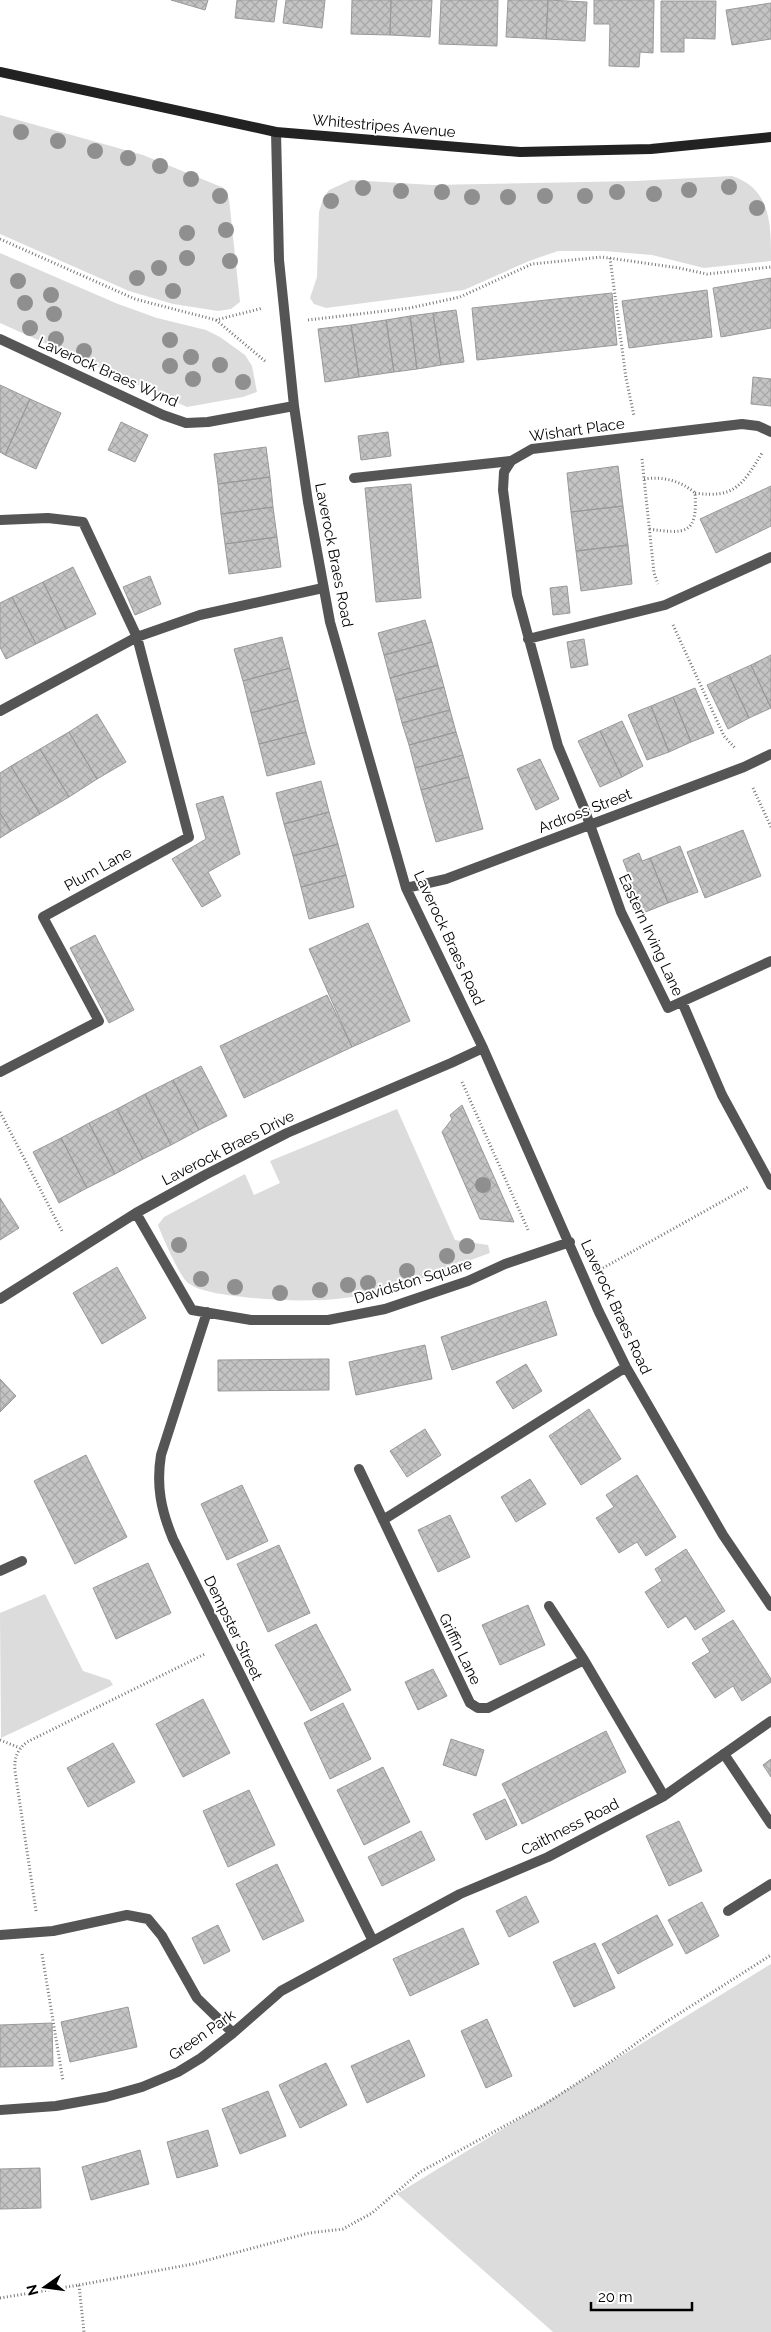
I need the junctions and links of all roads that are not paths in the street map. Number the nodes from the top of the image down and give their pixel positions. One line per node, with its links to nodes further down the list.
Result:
1 (0, 72): 2 (street, Whitestripes Avenue)
2 (276, 132): 3 (street, Whitestripes Avenue); 5 (street, Laverock Braes Road)
3 (771, 137)
4 (0, 339): 5 (street, Laverock Braes Wynd)
5 (294, 406): 11 (street, Laverock Braes Road)
6 (771, 432): 7 (street, Wishart Place)
7 (511, 461): 8 (street); 13 (street)
8 (354, 478)
9 (0, 520): 12 (street)
10 (771, 557): 13 (street)
11 (324, 588): 12 (street); 17 (street, Laverock Braes Road)
12 (137, 637): 14 (street); 21 (street, Plum Lane)
13 (528, 639): 16 (street)
14 (0, 711)
15 (771, 754): 16 (street, Ardross Street)
16 (590, 826): 17 (street, Ardross Street); 19 (street, Eastern Irving Lane)
17 (406, 888): 20 (street, Laverock Braes Road)
18 (771, 962): 19 (street, Eastern Irving Lane)
19 (682, 1002): 22 (street)
20 (483, 1048): 23 (street, Laverock Braes Drive); 24 (street, Laverock Braes Road)
21 (0, 1072)
22 (769, 1181)
23 (136, 1213): 25 (street, Laverock Braes Drive); 26 (street, Davidston Square)
24 (570, 1242): 26 (street, Davidston Square); 27 (street, Laverock Braes Road)
25 (0, 1299)
26 (207, 1312): 42 (street, Dempster Street)
27 (626, 1367): 29 (street); 33 (street, Laverock Braes Road)
28 (360, 1469): 29 (street, Griffin Lane)
29 (383, 1520): 34 (street, Griffin Lane)
30 (22, 1561): 31 (street)
31 (0, 1571)
32 (549, 1606): 34 (street)
33 (771, 1606)
34 (584, 1660): 37 (street)
35 (771, 1721): 36 (street, Caithness Road)
36 (724, 1754): 37 (street, Caithness Road); 38 (street)
37 (664, 1796): 42 (street, Caithness Road)
38 (771, 1824)
39 (771, 1884): 40 (street)
40 (728, 1911)
41 (0, 1935): 43 (street)
42 (373, 1942): 43 (street, Green Park)
43 (233, 2033): 44 (street, Green Park)
44 (0, 2110)

